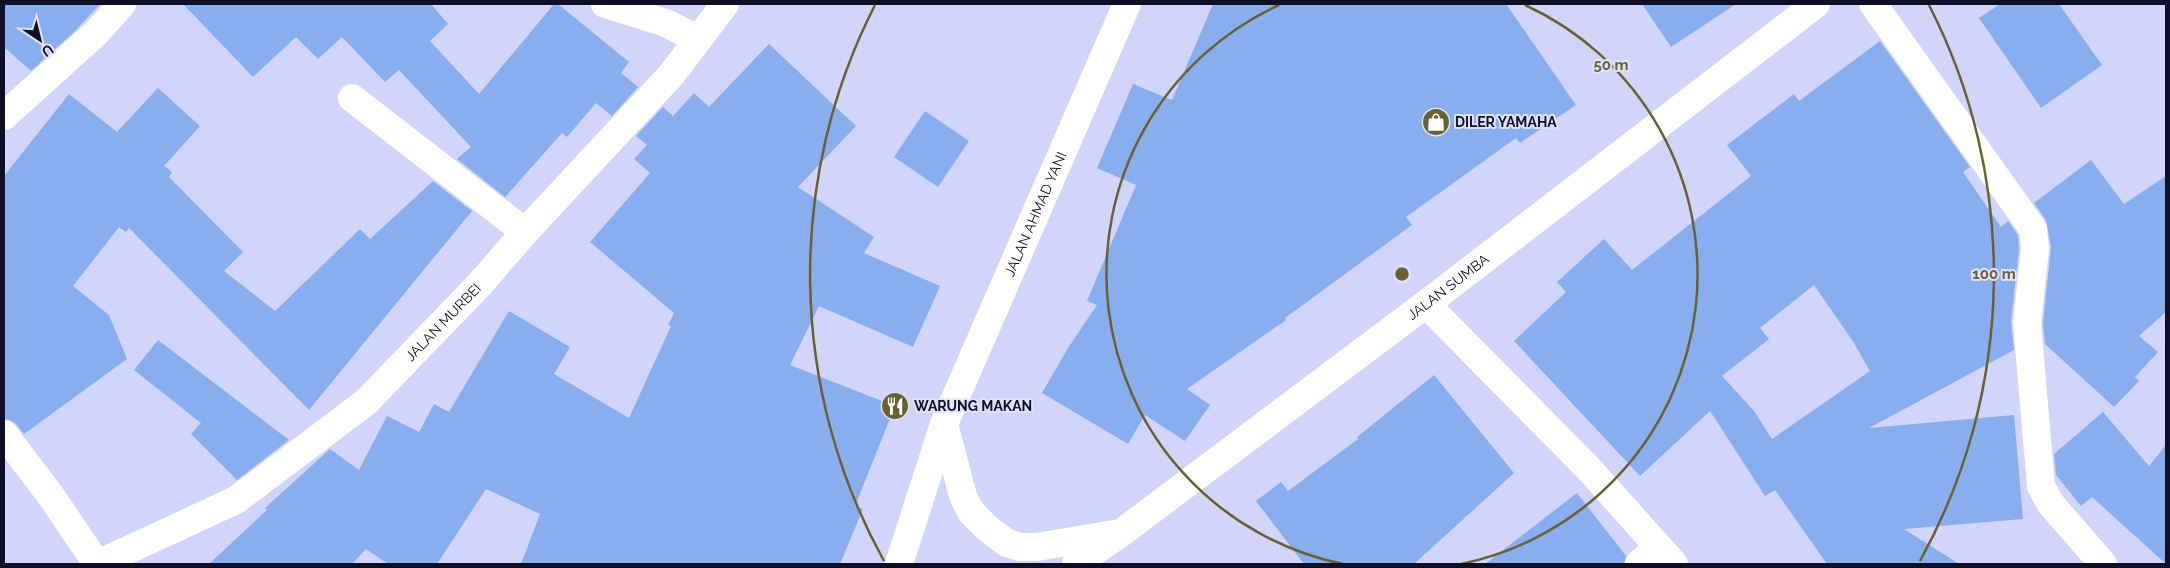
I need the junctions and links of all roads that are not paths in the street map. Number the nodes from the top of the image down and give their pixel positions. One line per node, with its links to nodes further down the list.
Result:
1 (122, 4): 9 (main road)
2 (605, 4): 7 (main road)
3 (725, 4): 7 (main road, JALAN MURBEI)
4 (1128, 4): 12 (main road, JALAN AHMAD YANI)
5 (1816, 4): 11 (main road, JALAN SUMBA)
6 (1873, 4): 19 (main road)
7 (697, 39): 10 (main road, JALAN MURBEI)
8 (352, 98): 10 (main road)
9 (4, 116)
10 (525, 232): 16 (main road, JALAN MURBEI)
11 (1426, 304): 14 (main road, JALAN SUMBA); 15 (main road)
12 (944, 424): 14 (main road); 17 (main road, JALAN AHMAD YANI)
13 (4, 434): 16 (main road)
14 (1121, 533): 18 (main road, JALAN SUMBA)
15 (1657, 558)
16 (98, 564)
17 (900, 564)
18 (1076, 564)
19 (2102, 564)

